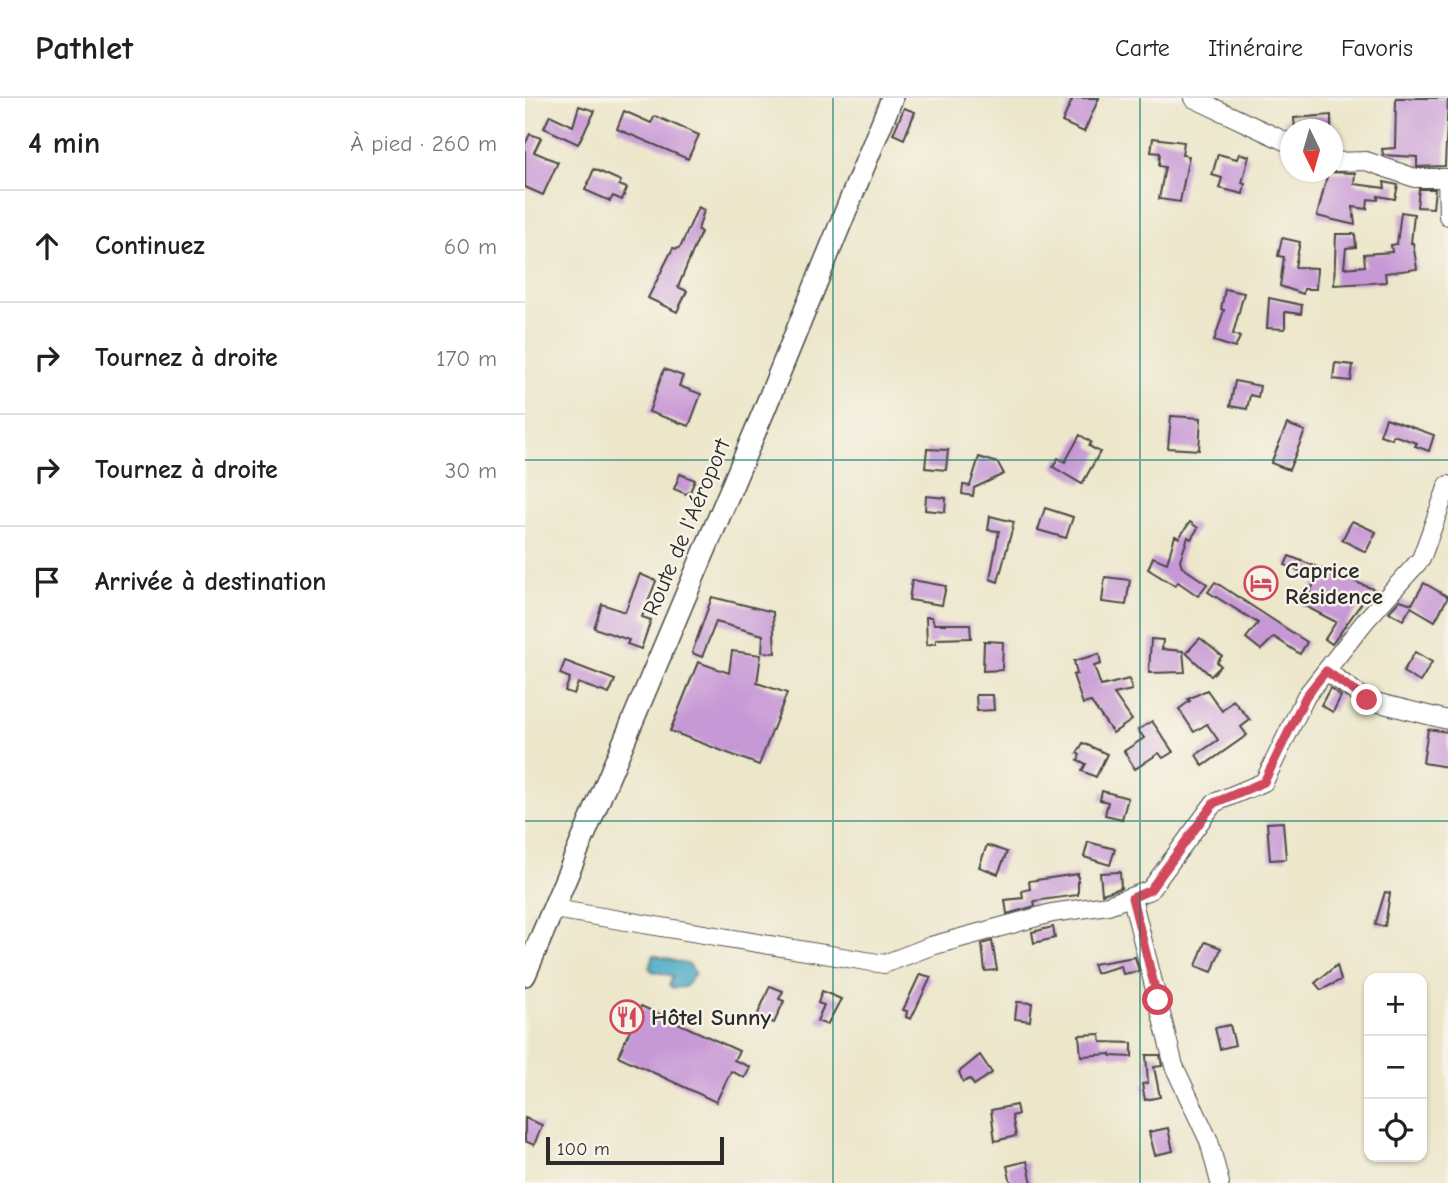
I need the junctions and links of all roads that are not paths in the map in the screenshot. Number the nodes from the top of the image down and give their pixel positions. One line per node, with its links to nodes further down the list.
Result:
1 (892, 98): 11 (main road, Route de l'Aéroport)
2 (1193, 98): 3 (street)
3 (1280, 139)
4 (1343, 161): 5 (street)
5 (1447, 176): 6 (street)
6 (1448, 216)
7 (1448, 485): 8 (street)
8 (1326, 671): 9 (street); 10 (street)
9 (1448, 720)
10 (1132, 898): 11 (street); 13 (street)
11 (554, 909): 12 (main road, Route de l'Aéroport)
12 (525, 975)
13 (1220, 1183)

